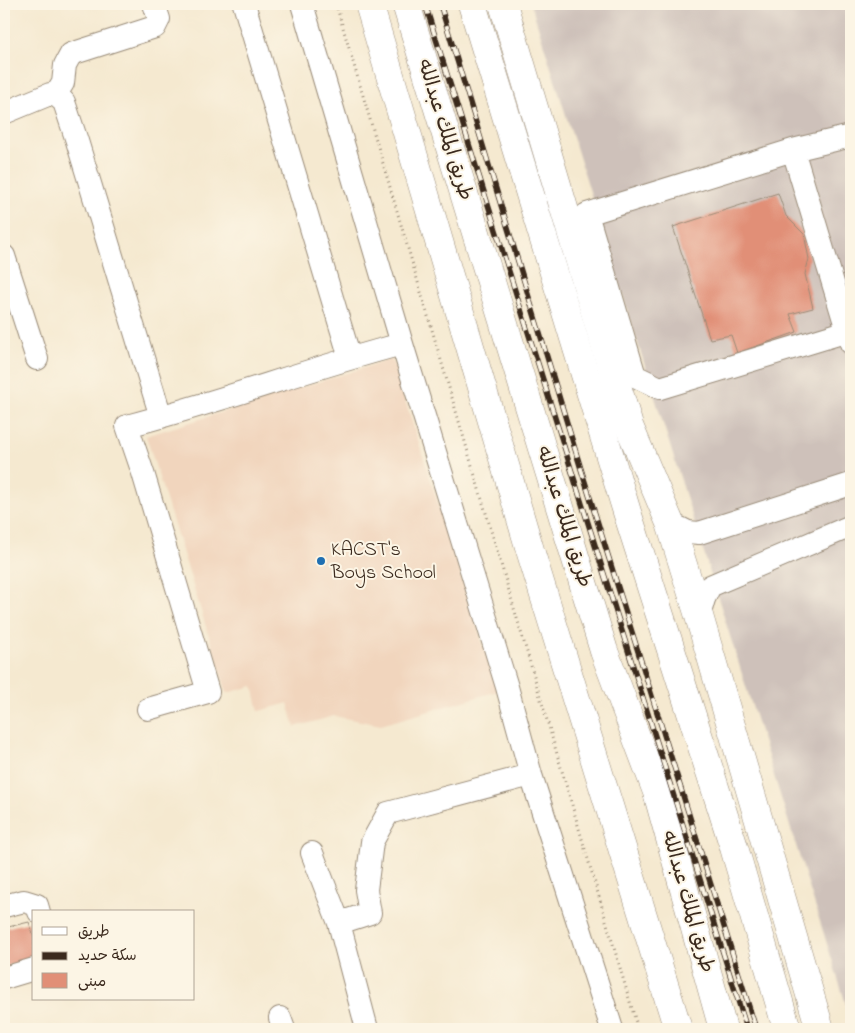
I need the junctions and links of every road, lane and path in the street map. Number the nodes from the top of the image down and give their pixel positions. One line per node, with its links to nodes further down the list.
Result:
1 (154, 4): 9 (street)
2 (244, 4): 16 (street)
3 (302, 4): 15 (street)
4 (336, 4): 33 (path)
5 (369, 4): 34 (main road)
6 (406, 4): 35 (main road, طريق الملك عبدالله)
7 (472, 4): 36 (main road)
8 (503, 4): 20 (main road)
9 (55, 96): 10 (street); 18 (street)
10 (4, 113)
11 (851, 136): 12 (street)
12 (793, 150): 14 (street); 14 (street)
13 (4, 256): 17 (street)
14 (850, 337)
15 (402, 344): 16 (street); 24 (street)
16 (350, 358): 18 (street)
17 (37, 359)
18 (161, 417): 23 (street)
19 (851, 484): 20 (street)
20 (670, 523): 22 (main road)
21 (851, 526): 22 (street)
22 (699, 616): 37 (main road)
23 (148, 709)
24 (531, 775): 28 (street); 32 (street)
25 (312, 853): 28 (street)
26 (4, 906): 27 (street)
27 (38, 910)
28 (338, 922): 31 (street)
29 (32, 970): 30 (street)
30 (4, 978)
31 (367, 1029)
32 (612, 1029)
33 (638, 1029)
34 (678, 1029)
35 (723, 1029)
36 (787, 1029)
37 (820, 1029)

